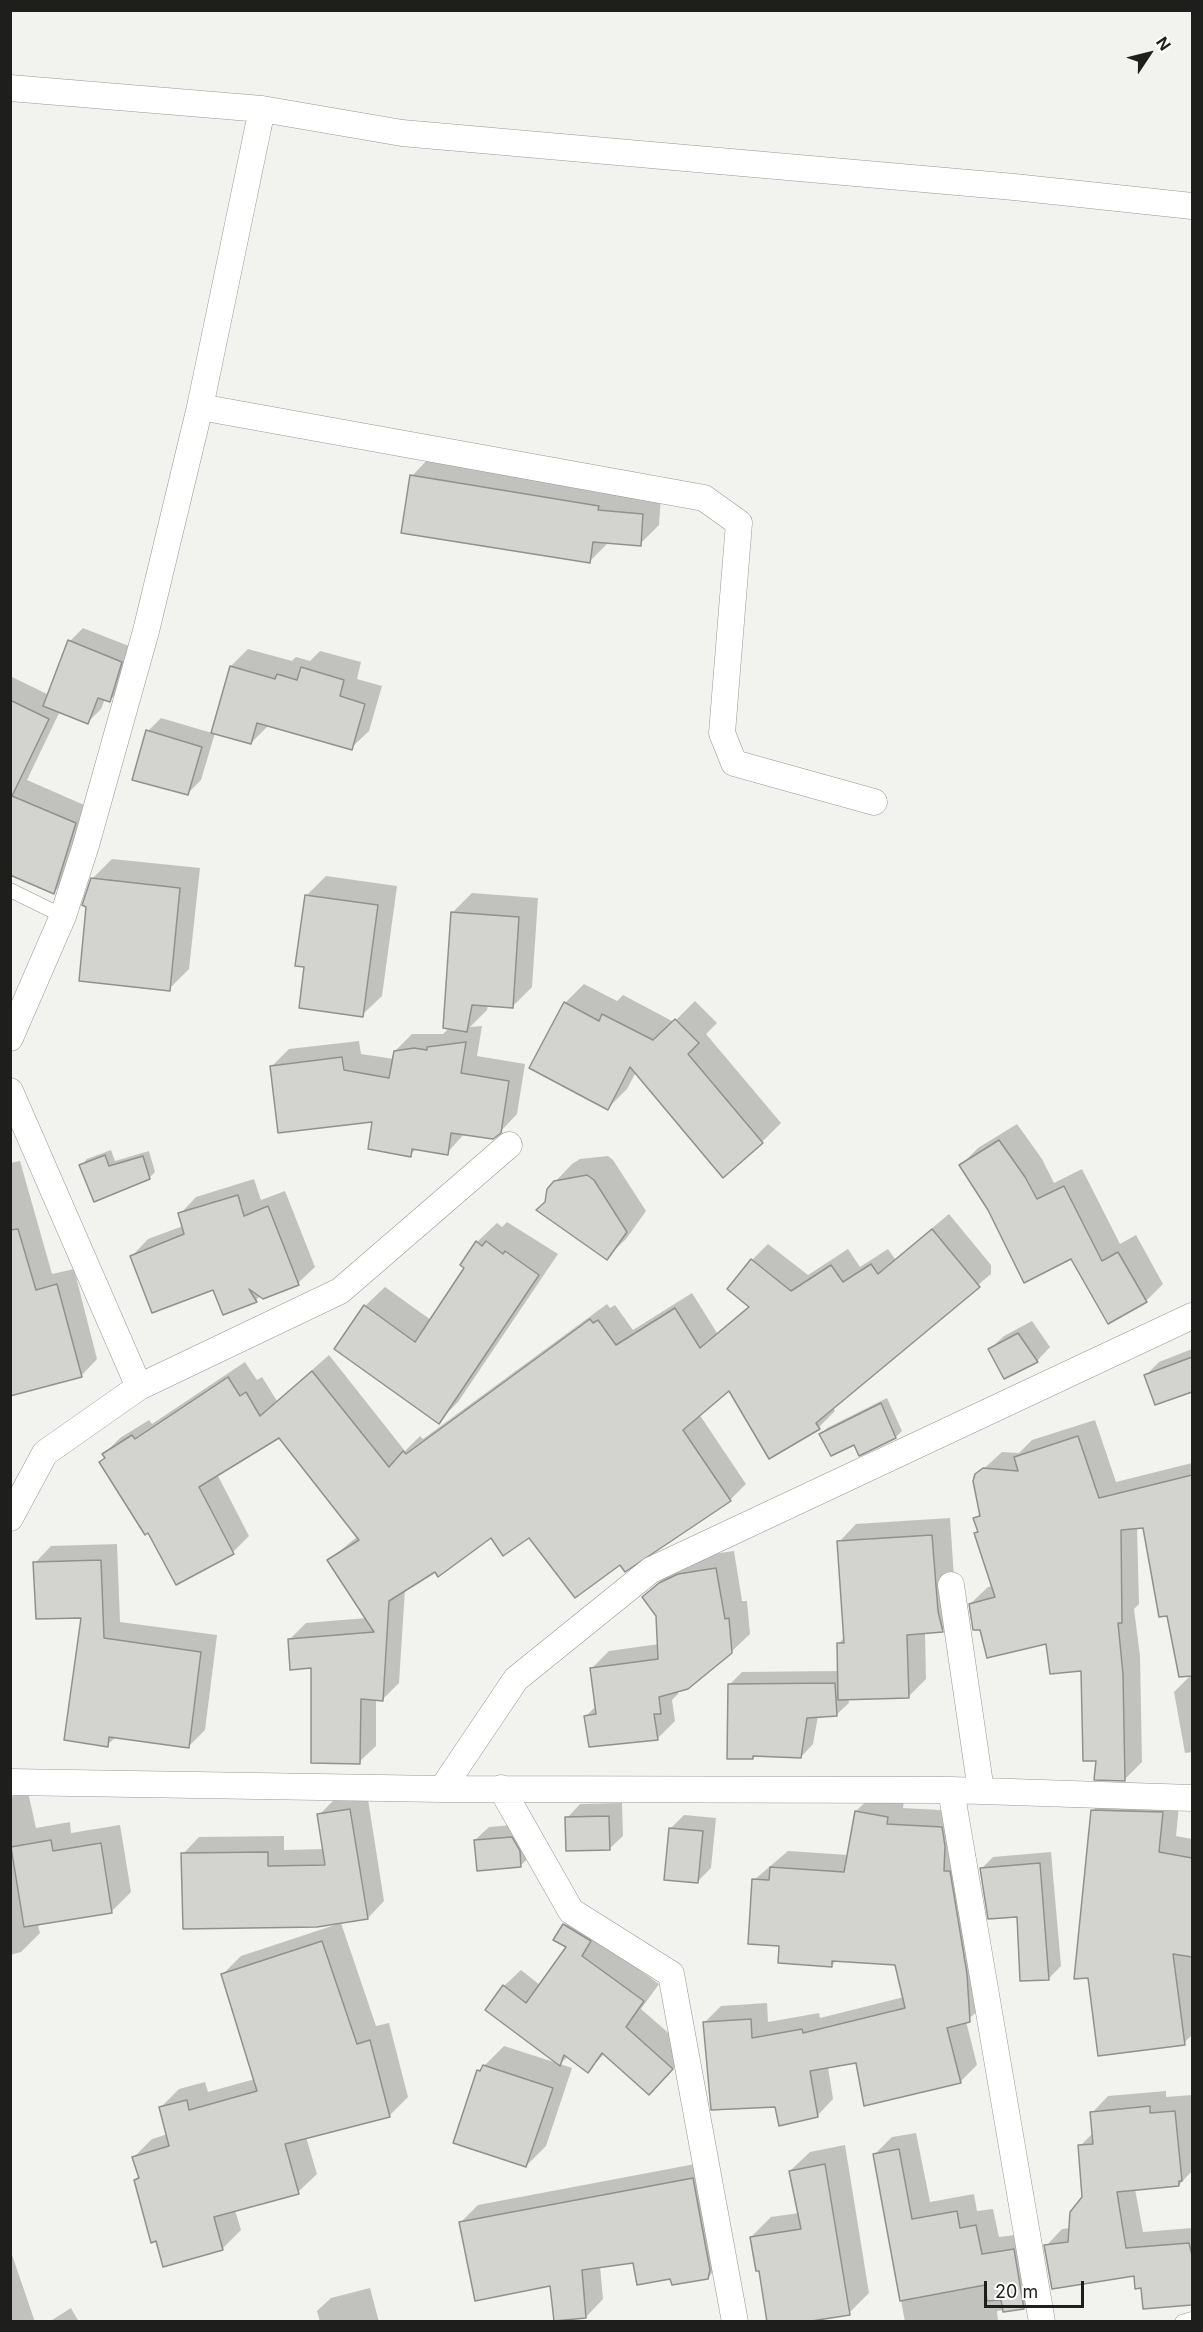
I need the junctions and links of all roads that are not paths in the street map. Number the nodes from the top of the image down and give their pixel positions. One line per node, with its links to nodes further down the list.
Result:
1 (10, 88): 2 (street)
2 (262, 109): 3 (street); 4 (street)
3 (1192, 206)
4 (200, 407): 5 (street); 7 (street)
5 (874, 802)
6 (10, 890): 7 (lane)
7 (63, 916): 8 (street)
8 (10, 1038)
9 (10, 1091): 12 (street)
10 (509, 1145): 12 (street)
11 (1192, 1316): 17 (street)
12 (139, 1387): 13 (street)
13 (10, 1518)
14 (951, 1585): 19 (street)
15 (10, 1782): 17 (street)
16 (501, 1788): 17 (street); 18 (street); 22 (street)
17 (442, 1789)
18 (951, 1790): 19 (street); 23 (street)
19 (981, 1791): 20 (street)
20 (1192, 1798)
21 (1192, 2319): 24 (lane)
22 (735, 2322)
23 (1042, 2322)
24 (1182, 2322)

